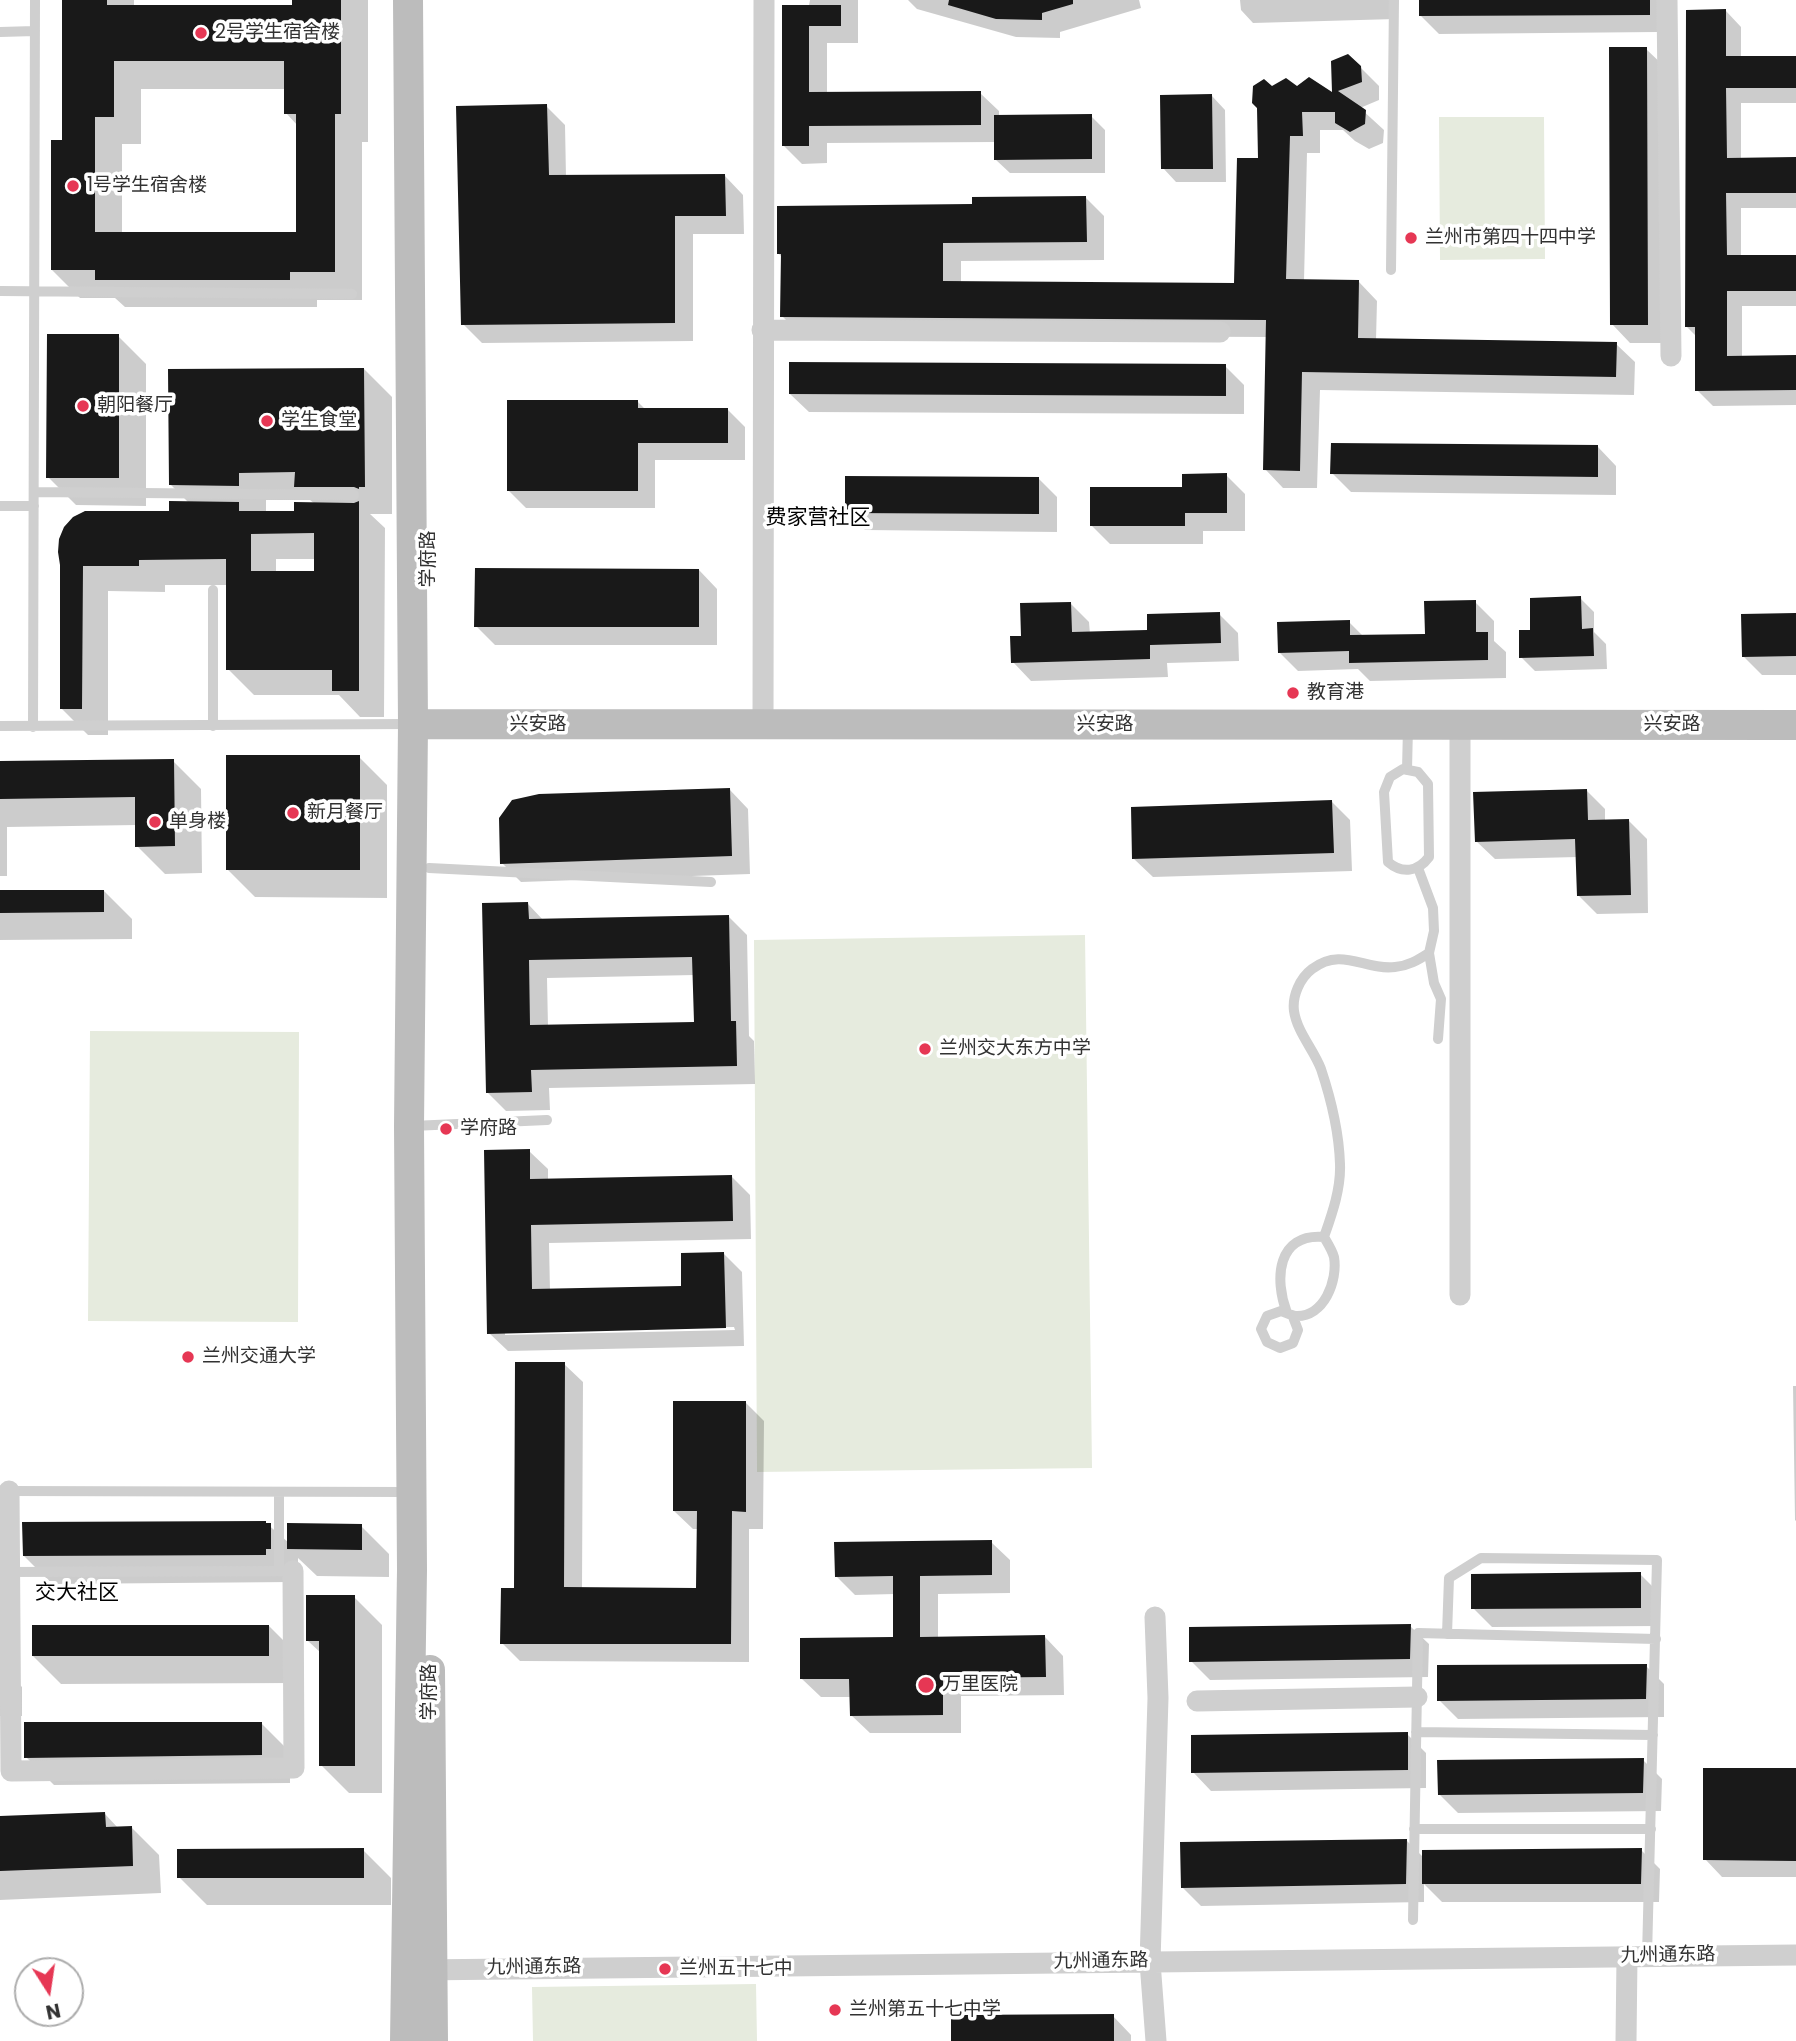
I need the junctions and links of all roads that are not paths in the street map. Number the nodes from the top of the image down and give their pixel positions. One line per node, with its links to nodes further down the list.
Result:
1 (35, 0): 7 (lane)
2 (408, 0): 21 (street, 学府路)
3 (425, 0): 21 (street, 学府路)
4 (764, 0): 13 (street)
5 (1394, 0): 9 (lane)
6 (1667, 0): 15 (street)
7 (35, 31): 8 (lane); 11 (lane)
8 (0, 32)
9 (1391, 270)
10 (0, 291): 11 (lane)
11 (35, 291): 12 (lane); 16 (lane)
12 (352, 293)
13 (762, 330): 14 (street); 22 (street)
14 (1220, 332)
15 (1671, 356)
16 (34, 492): 17 (lane); 19 (lane)
17 (354, 495)
18 (0, 506): 19 (lane)
19 (34, 506): 28 (lane)
20 (213, 590): 27 (lane)
21 (422, 724): 22 (street, 兴安路); 27 (lane); 30 (street, 学府路); 36 (street, 学府路)
22 (763, 724): 23 (street, 兴安路)
23 (1409, 725): 24 (street, 兴安路); 29 (lane)
24 (1461, 725): 25 (street, 兴安路); 38 (street)
25 (1796, 725)
26 (0, 726): 28 (lane)
27 (213, 726): 28 (lane)
28 (33, 727)
29 (1407, 770): 31 (lane); 31 (lane)
30 (429, 868): 32 (lane); 36 (street, 学府路)
31 (1418, 868): 33 (lane)
32 (711, 881)
33 (1429, 953): 34 (lane); 37 (lane)
34 (1438, 1039)
35 (547, 1121): 36 (lane)
36 (417, 1126): 41 (street, 学府路); 58 (street, 学府路)
37 (1324, 1237): 37 (lane)
38 (1460, 1295)
39 (4, 1491): 40 (lane); 43 (street)
40 (279, 1492): 41 (lane); 42 (lane)
41 (411, 1492): 58 (street, 学府路)
42 (286, 1571): 43 (lane); 51 (street)
43 (5, 1572): 51 (street)
44 (1155, 1617): 57 (street)
45 (1447, 1634): 46 (lane); 46 (lane); 47 (lane)
46 (1656, 1639): 50 (lane)
47 (1417, 1697): 48 (street); 49 (lane)
48 (1197, 1701)
49 (1416, 1732): 50 (lane); 52 (lane)
50 (1653, 1735): 53 (lane)
51 (5, 1738)
52 (1414, 1829): 53 (lane); 54 (lane)
53 (1651, 1829): 56 (lane)
54 (1413, 1920)
55 (1796, 1955): 56 (street, 九州通东路)
56 (1637, 1956): 57 (street, 九州通东路); 62 (street)
57 (1150, 1962): 58 (street, 九州通东路); 61 (street)
58 (419, 1970): 59 (street); 60 (street, 学府路)
59 (405, 2041)
60 (433, 2041)
61 (1156, 2041)
62 (1626, 2041)

